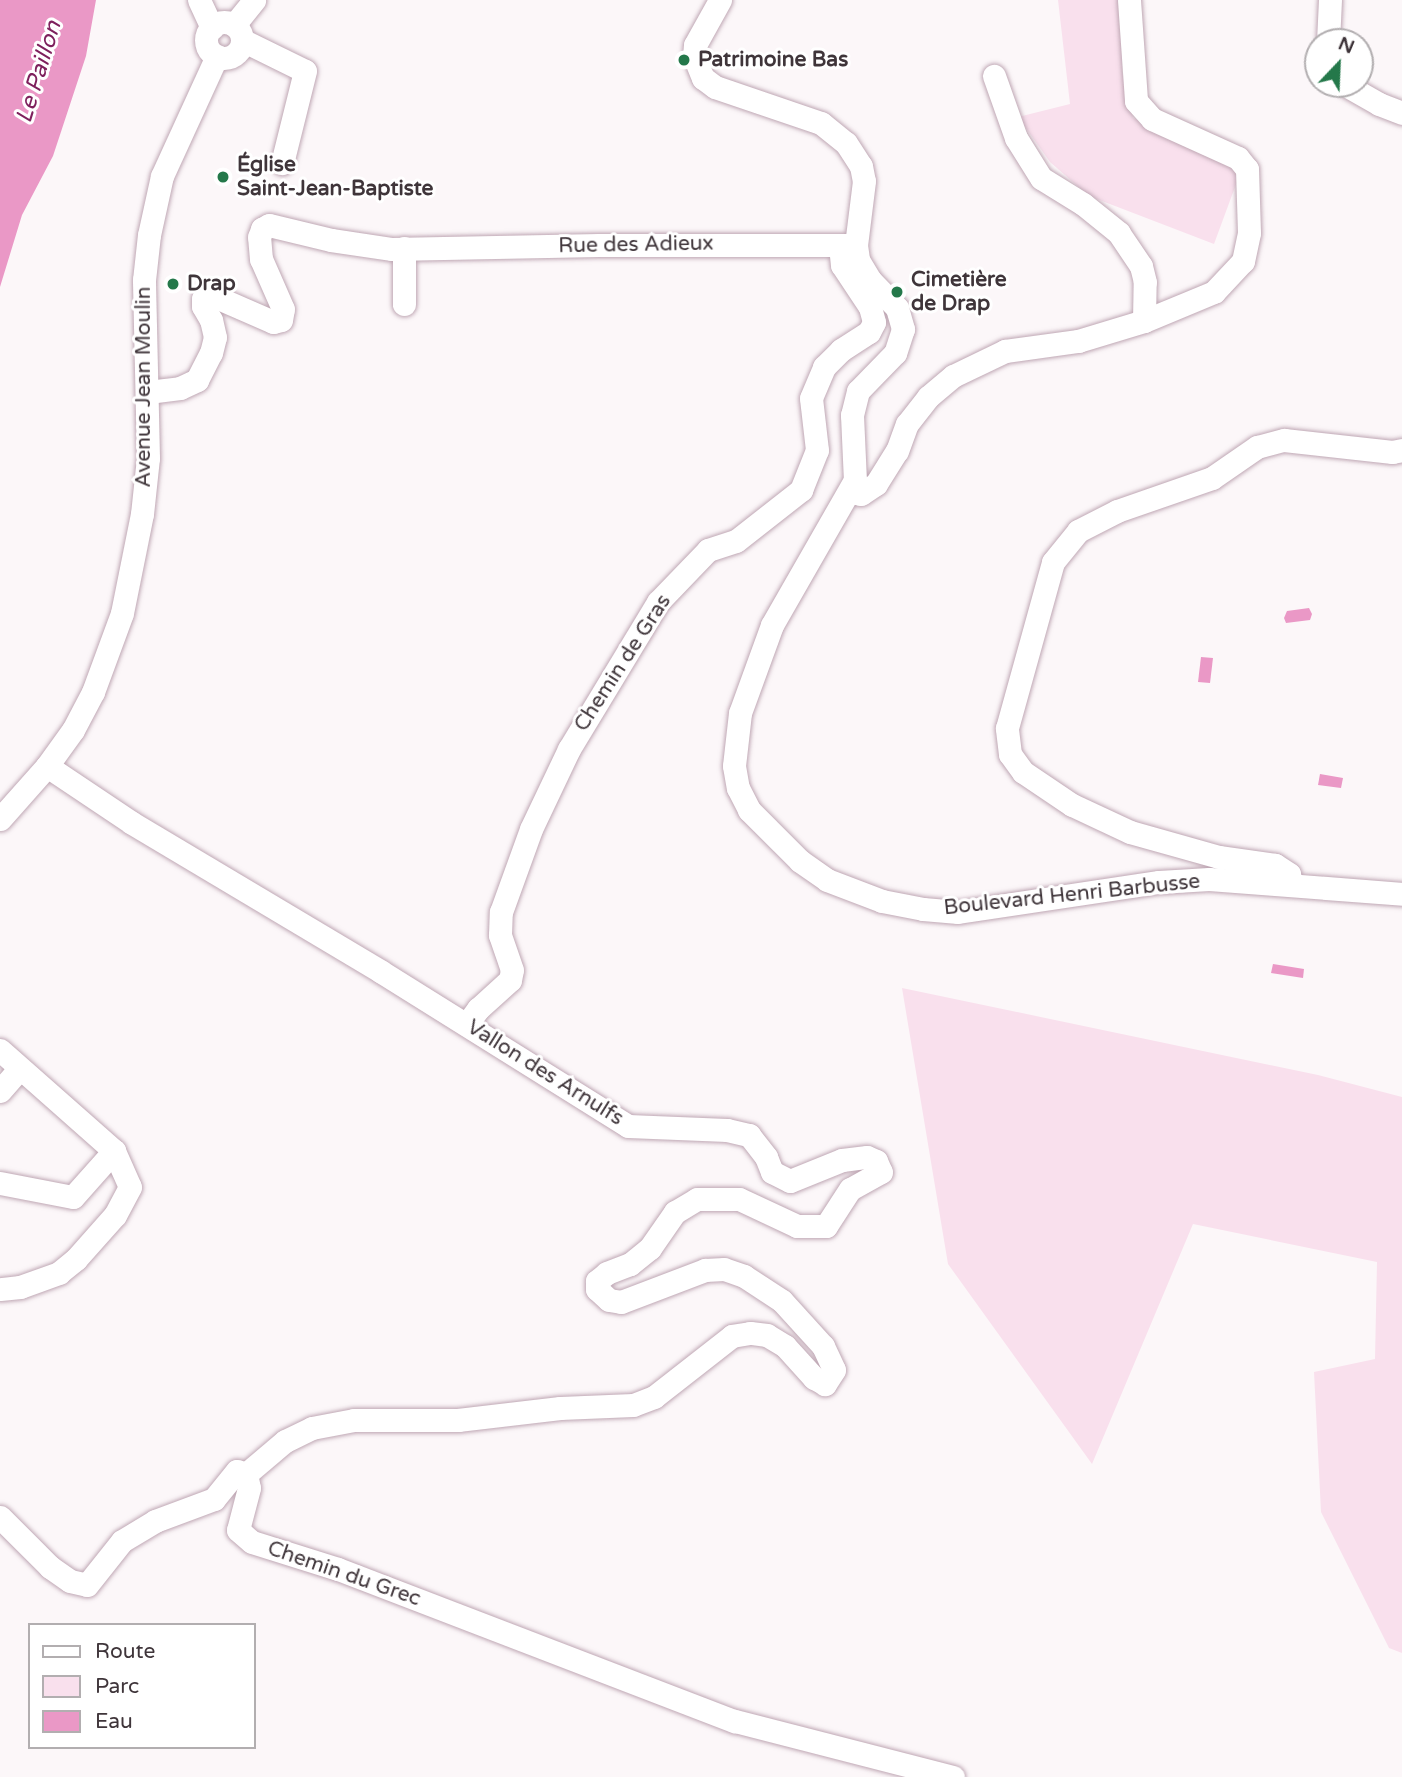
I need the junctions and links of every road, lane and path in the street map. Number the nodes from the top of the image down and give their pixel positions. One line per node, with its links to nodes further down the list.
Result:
1 (199, 0): 7 (street)
2 (254, 0): 7 (street)
3 (720, 0): 12 (street, Boulevard Henri Barbusse)
4 (1129, 0): 15 (street)
5 (1329, 0): 6 (street)
6 (1328, 28)
7 (229, 31): 11 (street); 16 (street, Avenue Jean Moulin)
8 (994, 76): 15 (street)
9 (1368, 98): 10 (street)
10 (1402, 113)
11 (282, 163)
12 (848, 245): 13 (street, Rue des Adieux); 18 (street, Boulevard Henri Barbusse); 23 (street, Chemin de Gras)
13 (410, 247): 14 (street); 16 (street, Rue des Adieux)
14 (404, 304)
15 (1144, 321): 18 (street)
16 (148, 392): 19 (street, Avenue Jean Moulin)
17 (1402, 450): 21 (street)
18 (850, 492): 21 (street, Boulevard Henri Barbusse)
19 (47, 766): 20 (street, Avenue Jean Moulin); 23 (street, Vallon des Arnulfs)
20 (0, 819)
21 (1291, 885): 22 (street, Boulevard Henri Barbusse)
22 (1402, 894)
23 (467, 1024): 30 (street, Vallon des Arnulfs)
24 (0, 1050): 25 (street)
25 (20, 1068): 26 (street); 27 (street)
26 (0, 1091)
27 (114, 1151): 28 (street); 29 (street)
28 (0, 1184)
29 (0, 1289)
30 (246, 1475): 31 (street); 32 (street, Chemin du Grec)
31 (0, 1517)
32 (953, 1777)

